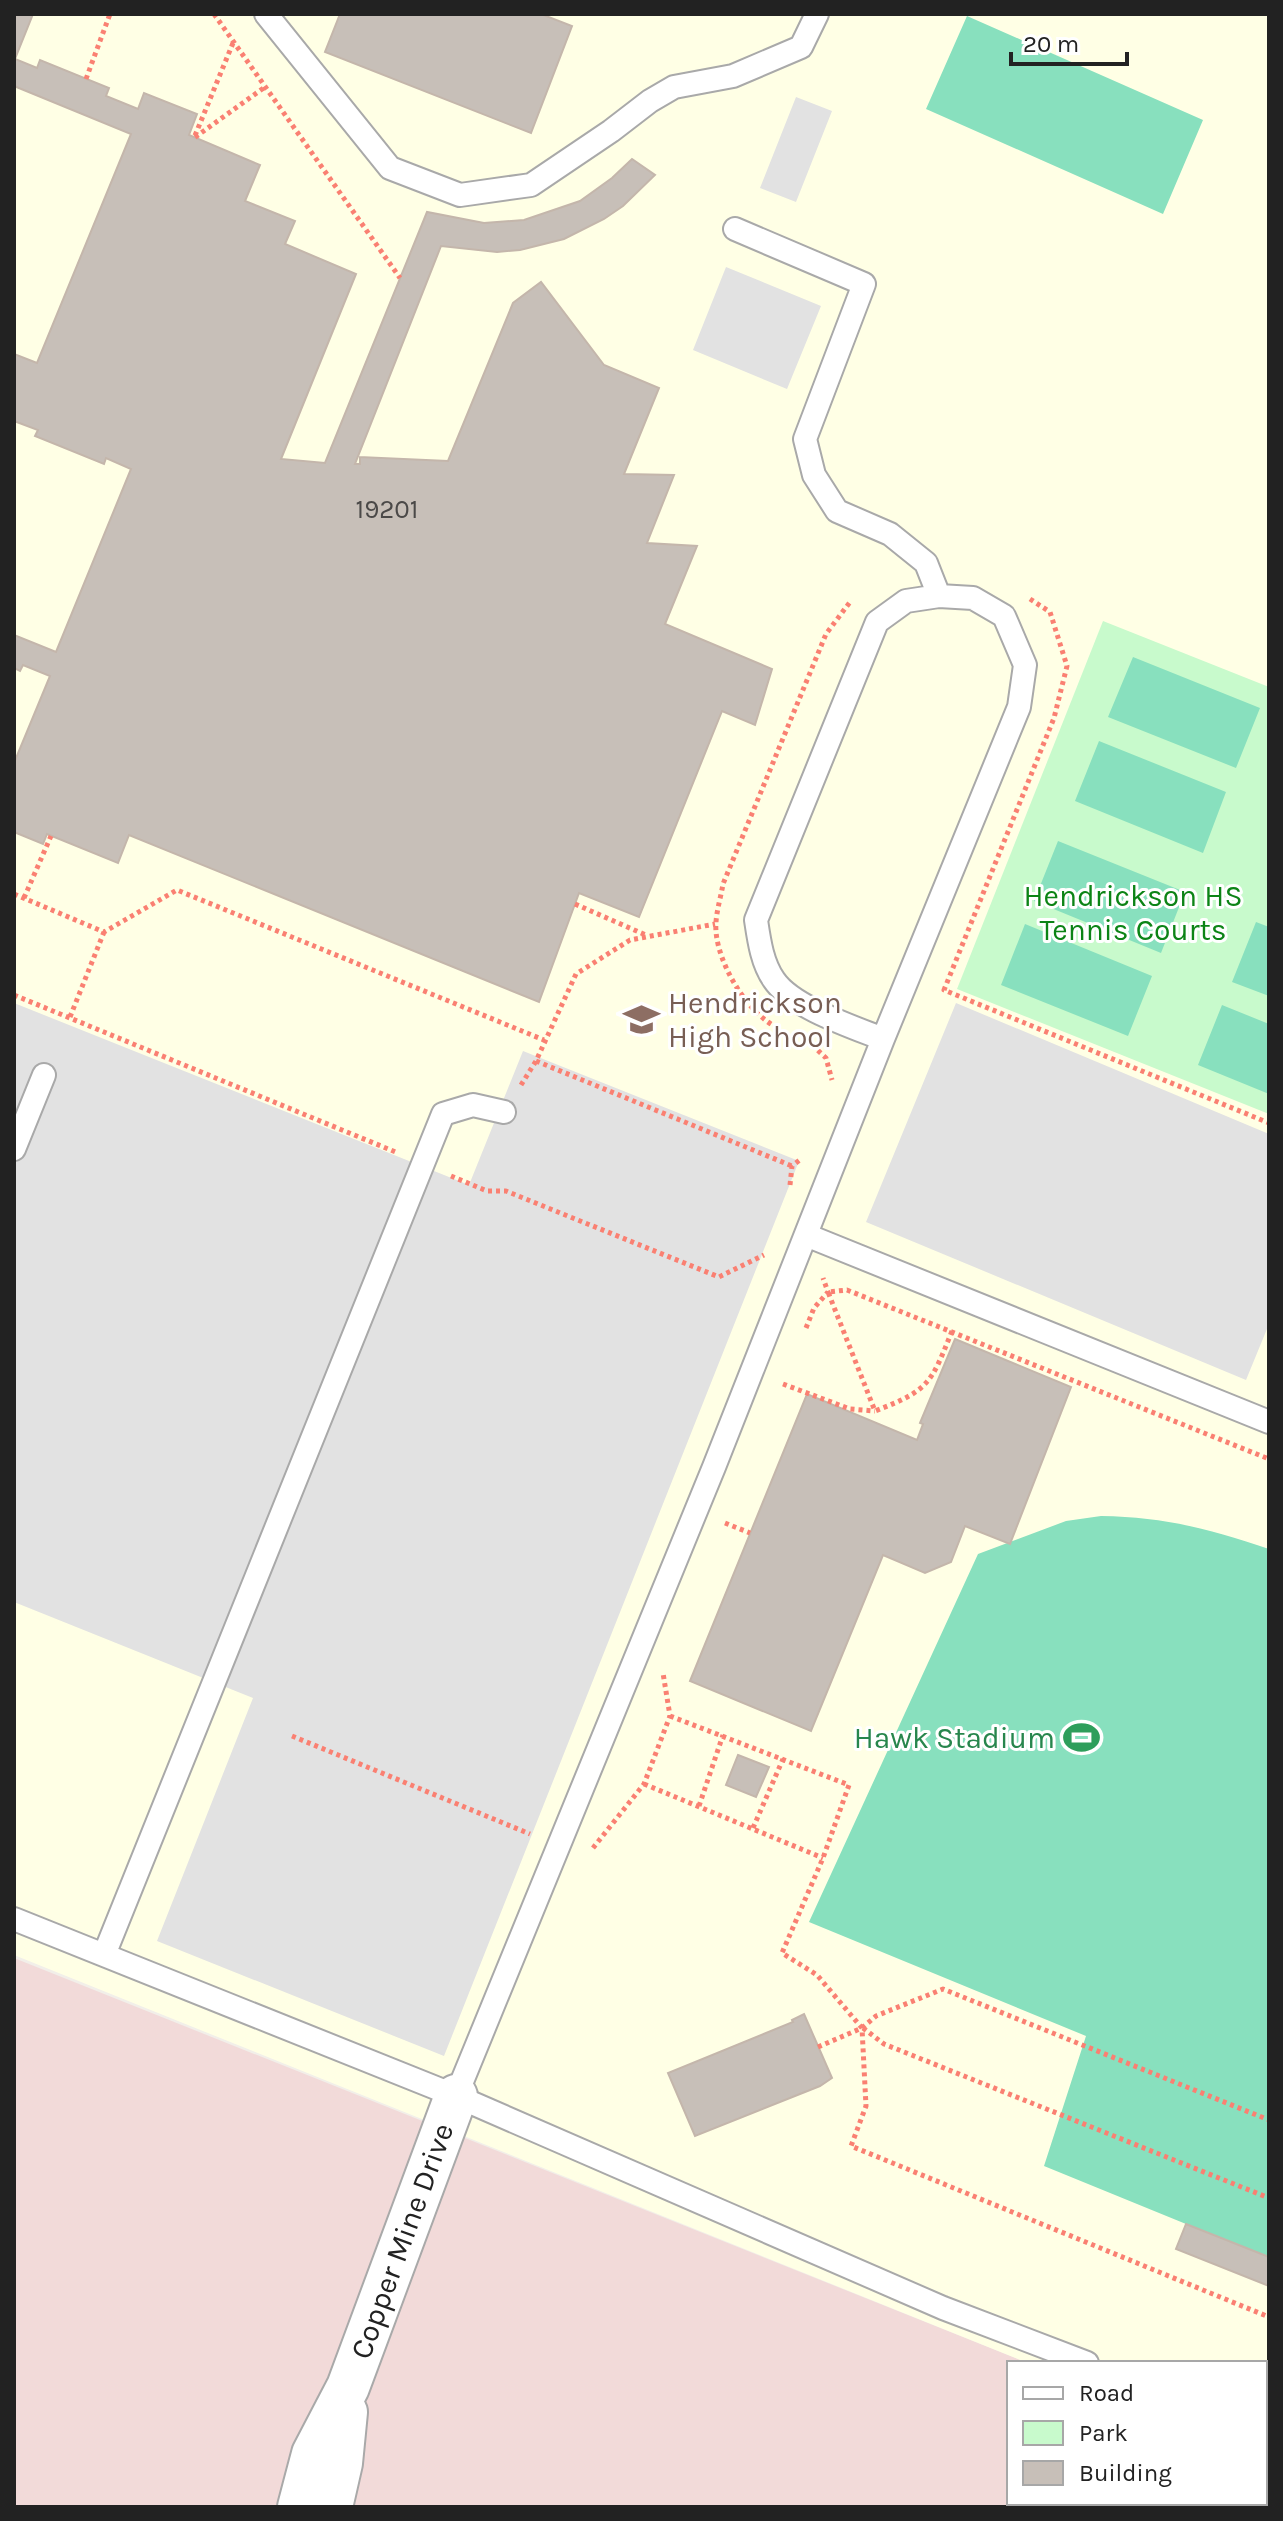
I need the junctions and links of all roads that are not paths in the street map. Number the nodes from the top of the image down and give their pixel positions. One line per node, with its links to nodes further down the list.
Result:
1 (266, 14): 2 (lane)
2 (817, 14)
3 (735, 229): 4 (lane)
4 (939, 596): 5 (lane); 5 (lane)
5 (883, 1039): 9 (lane)
6 (44, 1075): 8 (lane)
7 (504, 1112): 12 (lane)
8 (14, 1149)
9 (806, 1235): 10 (lane); 13 (lane)
10 (1269, 1422)
11 (14, 1919): 12 (lane)
12 (104, 1955): 13 (lane)
13 (456, 2096): 14 (lane); 15 (street, Copper Mine Drive)
14 (1082, 2361)
15 (348, 2387): 16 (street, Copper Mine Drive); 17 (street, Copper Mine Drive)
16 (299, 2507)
17 (331, 2507)

